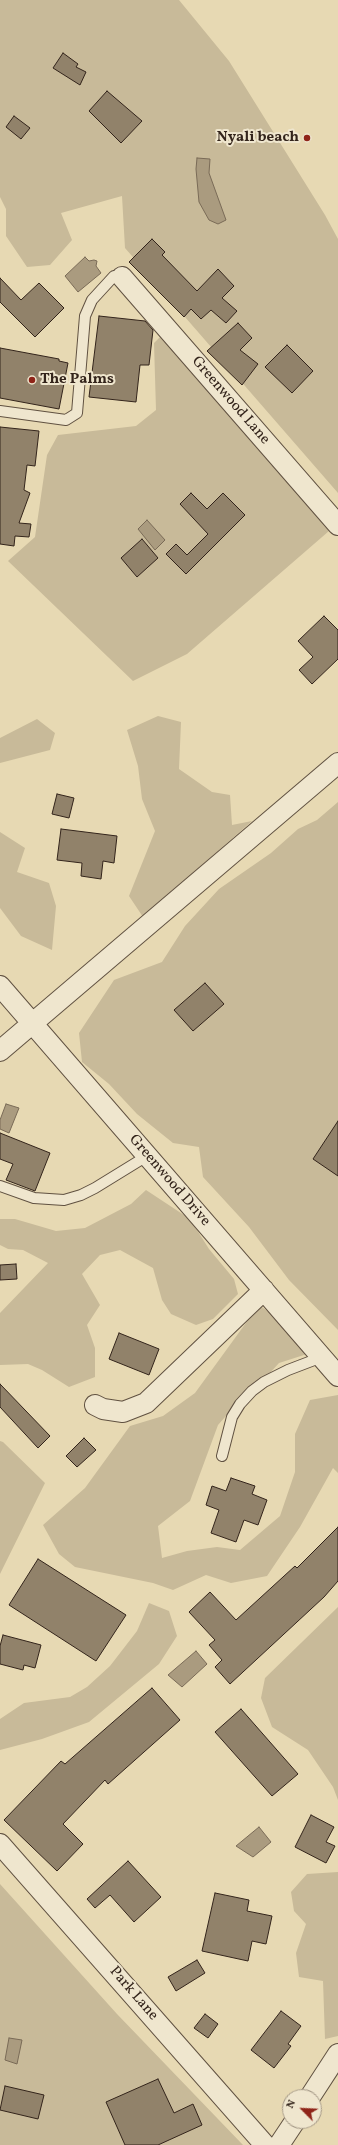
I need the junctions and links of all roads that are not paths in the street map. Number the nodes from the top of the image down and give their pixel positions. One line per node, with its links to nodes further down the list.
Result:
1 (122, 277): 2 (lane); 3 (street, Greenwood Lane)
2 (0, 411)
3 (338, 525)
4 (338, 763): 6 (street)
5 (0, 986): 6 (street, Greenwood Drive)
6 (33, 1023): 7 (street); 8 (street, Greenwood Drive)
7 (0, 1052)
8 (147, 1156): 9 (lane); 10 (street, Greenwood Drive)
9 (0, 1186)
10 (264, 1290): 11 (street, Greenwood Drive); 13 (street)
11 (322, 1357): 12 (street, Greenwood Drive); 14 (lane)
12 (338, 1376)
13 (95, 1405)
14 (222, 1456)
15 (0, 1844): 19 (street, Park Lane)
16 (338, 2054): 17 (street)
17 (315, 2089)
18 (290, 2129): 20 (street)
19 (265, 2145)
20 (279, 2145)

